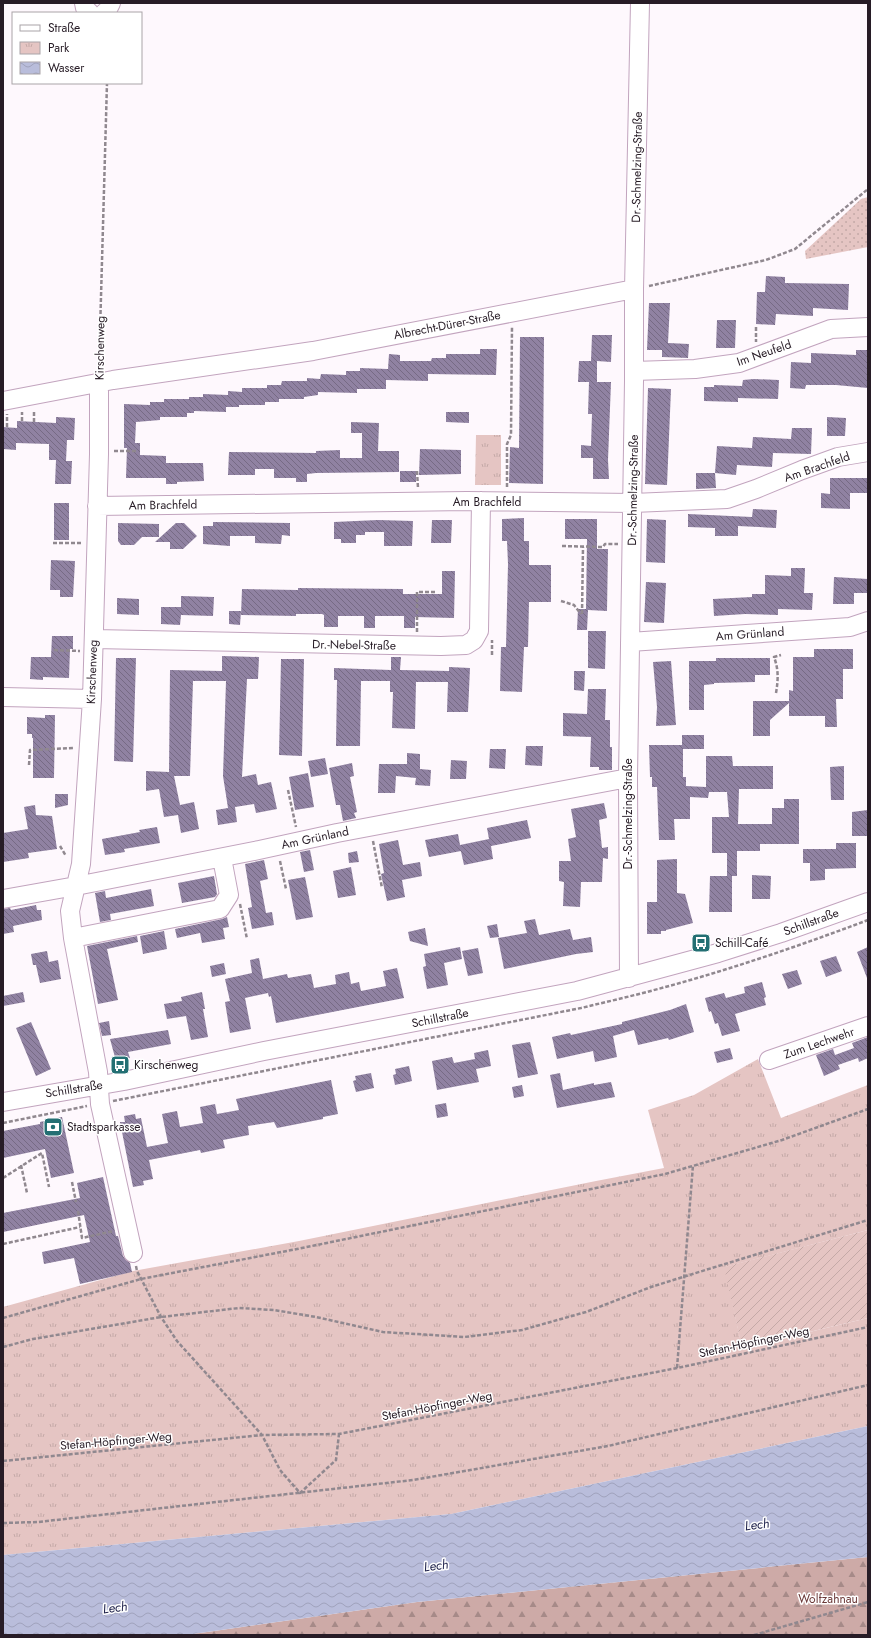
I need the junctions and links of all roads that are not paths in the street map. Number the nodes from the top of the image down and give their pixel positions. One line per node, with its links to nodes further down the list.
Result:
1 (84, 3): 4 (street)
2 (111, 3): 5 (street)
3 (640, 3): 6 (street, Dr.-Schmelzing-Straße)
4 (89, 12)
5 (105, 12)
6 (634, 289): 8 (street, Dr.-Schmelzing-Straße); 9 (street, Albrecht-Dürer-Straße)
7 (868, 327): 8 (street, Im Neufeld)
8 (634, 371): 13 (street, Dr.-Schmelzing-Straße)
9 (98, 383): 10 (street, Albrecht-Dürer-Straße); 14 (street, Kirschenweg)
10 (3, 401)
11 (868, 452): 13 (street, Am Brachfeld)
12 (481, 501): 13 (street, Am Brachfeld); 14 (street, Am Brachfeld); 17 (street, Dr.-Nebel-Straße)
13 (633, 503): 16 (street, Dr.-Schmelzing-Straße)
14 (97, 506): 17 (street, Kirschenweg)
15 (868, 621): 16 (street, Am Grünland)
16 (630, 642): 20 (street, Dr.-Schmelzing-Straße)
17 (94, 645): 19 (street, Kirschenweg)
18 (3, 697): 19 (street)
19 (92, 699): 22 (street, Kirschenweg)
20 (628, 778): 21 (street, Am Grünland); 26 (street, Dr.-Schmelzing-Straße)
21 (222, 858): 22 (street, Am Grünland); 25 (street)
22 (76, 886): 23 (street, Am Grünland); 25 (street, Kirschenweg)
23 (3, 899)
24 (868, 902): 26 (street, Schillstraße)
25 (73, 938): 29 (street, Kirschenweg)
26 (629, 978): 29 (street, Schillstraße)
27 (868, 1026): 28 (street, Zum Lechwehr)
28 (770, 1060)
29 (99, 1086): 30 (street, Schillstraße); 31 (street, Kirschenweg)
30 (3, 1102)
31 (133, 1253)

